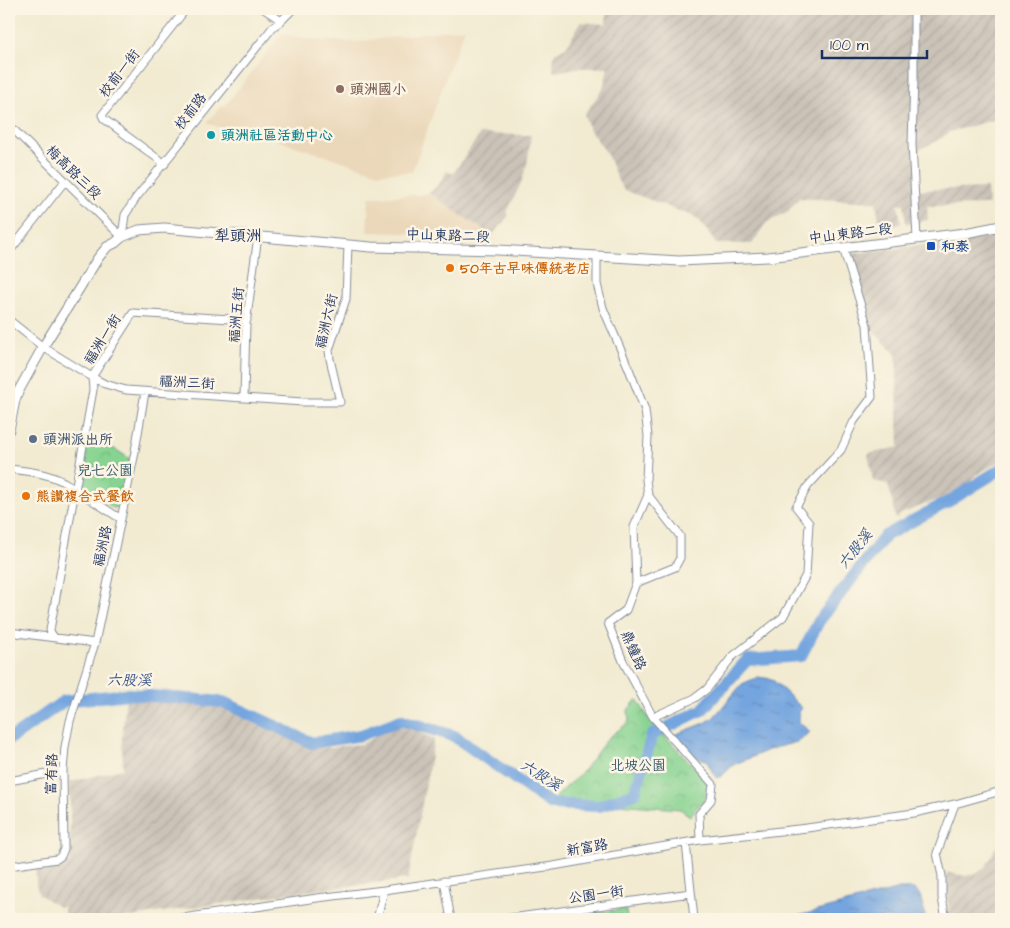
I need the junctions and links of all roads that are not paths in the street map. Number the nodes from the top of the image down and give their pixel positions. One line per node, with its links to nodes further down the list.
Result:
1 (186, 9): 7 (street, 校前一街)
2 (264, 9): 5 (street)
3 (293, 9): 5 (street, 校前路)
4 (914, 9): 12 (street)
5 (280, 21): 7 (street, 校前路)
6 (9, 125): 8 (street, 梅高路三段)
7 (165, 164): 11 (street, 校前路)
8 (65, 181): 11 (street, 梅高路三段); 15 (street)
9 (1001, 226): 12 (main road, 中山東路二段)
10 (258, 236): 11 (main road, 中山東路二段); 13 (main road, 中山東路二段); 18 (street, 福洲五街)
11 (122, 237): 19 (main road, 中山東路二段)
12 (917, 238): 14 (main road, 中山東路二段)
13 (348, 245): 16 (main road, 中山東路二段); 23 (street, 福洲六街)
14 (842, 248): 16 (main road, 中山東路二段); 33 (street)
15 (9, 252)
16 (597, 256): 27 (street)
17 (9, 320): 19 (street, 福洲三街)
18 (247, 320): 20 (street, 福洲一街); 22 (street, 福洲五街)
19 (43, 347): 20 (street, 福洲三街); 24 (main road, 中山東路二段)
20 (92, 377): 21 (street, 福洲三街); 26 (street, 福洲一街)
21 (145, 392): 22 (street, 福洲三街); 28 (street)
22 (244, 397): 23 (street, 福洲三街)
23 (340, 402)
24 (9, 430)
25 (9, 469): 26 (street, 福洲路)
26 (76, 490): 28 (street, 福洲路); 31 (street, 福洲一街)
27 (648, 495): 29 (street); 29 (street)
28 (121, 518): 32 (street, 福洲路)
29 (636, 583): 33 (street, 鼎鐘路)
30 (9, 632): 31 (street)
31 (54, 637): 32 (street)
32 (95, 643): 34 (street, 富有路)
33 (653, 717): 38 (street, 鼎鐘路)
34 (63, 771): 35 (street); 40 (street, 富有路)
35 (9, 781)
36 (1001, 791): 37 (street, 新富路)
37 (956, 804): 38 (street, 新富路); 49 (street)
38 (700, 840): 39 (street, 新富路)
39 (686, 843): 41 (street, 新富路); 43 (street)
40 (9, 866)
41 (444, 881): 42 (street, 新富路); 46 (street)
42 (384, 890): 44 (street, 新富路); 45 (street)
43 (692, 893): 47 (street, 公園一街); 48 (street)
44 (176, 919)
45 (378, 919)
46 (451, 919)
47 (504, 919)
48 (694, 919)
49 (946, 919)

